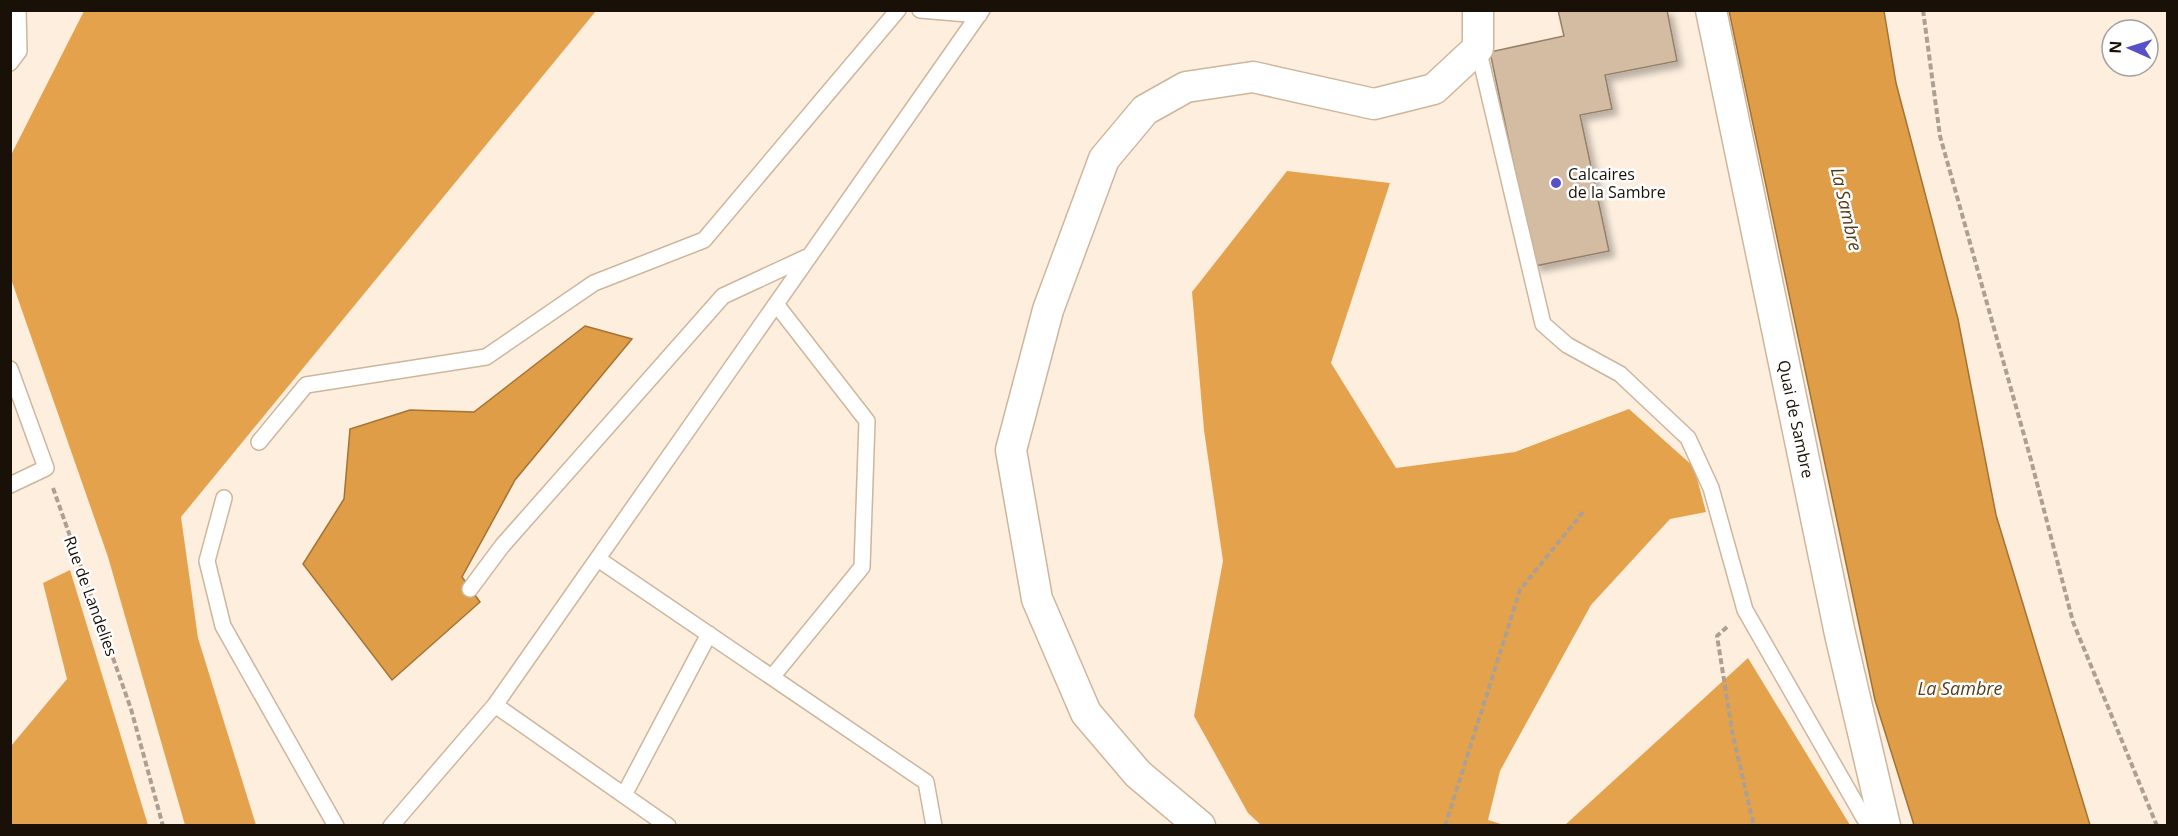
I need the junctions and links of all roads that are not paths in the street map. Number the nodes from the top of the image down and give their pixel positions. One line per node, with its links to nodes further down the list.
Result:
1 (18, 10): 8 (lane)
2 (898, 10): 12 (lane)
3 (920, 10): 6 (lane)
4 (1478, 10): 7 (street)
5 (1711, 10): 27 (street, Quai de Sambre)
6 (980, 13): 9 (lane)
7 (1478, 48): 25 (street); 26 (lane)
8 (10, 63)
9 (810, 255): 10 (lane); 16 (lane)
10 (776, 304): 15 (lane); 18 (lane)
11 (10, 369): 13 (lane)
12 (259, 442)
13 (10, 486)
14 (224, 498): 21 (lane)
15 (598, 559): 17 (lane); 19 (lane)
16 (470, 589)
17 (709, 634): 18 (lane); 20 (lane)
18 (772, 677): 24 (lane)
19 (495, 705): 20 (lane); 22 (lane)
20 (624, 795): 23 (lane)
21 (336, 825)
22 (391, 825)
23 (668, 825)
24 (934, 825)
25 (1200, 825)
26 (1879, 825)
27 (1886, 825)

